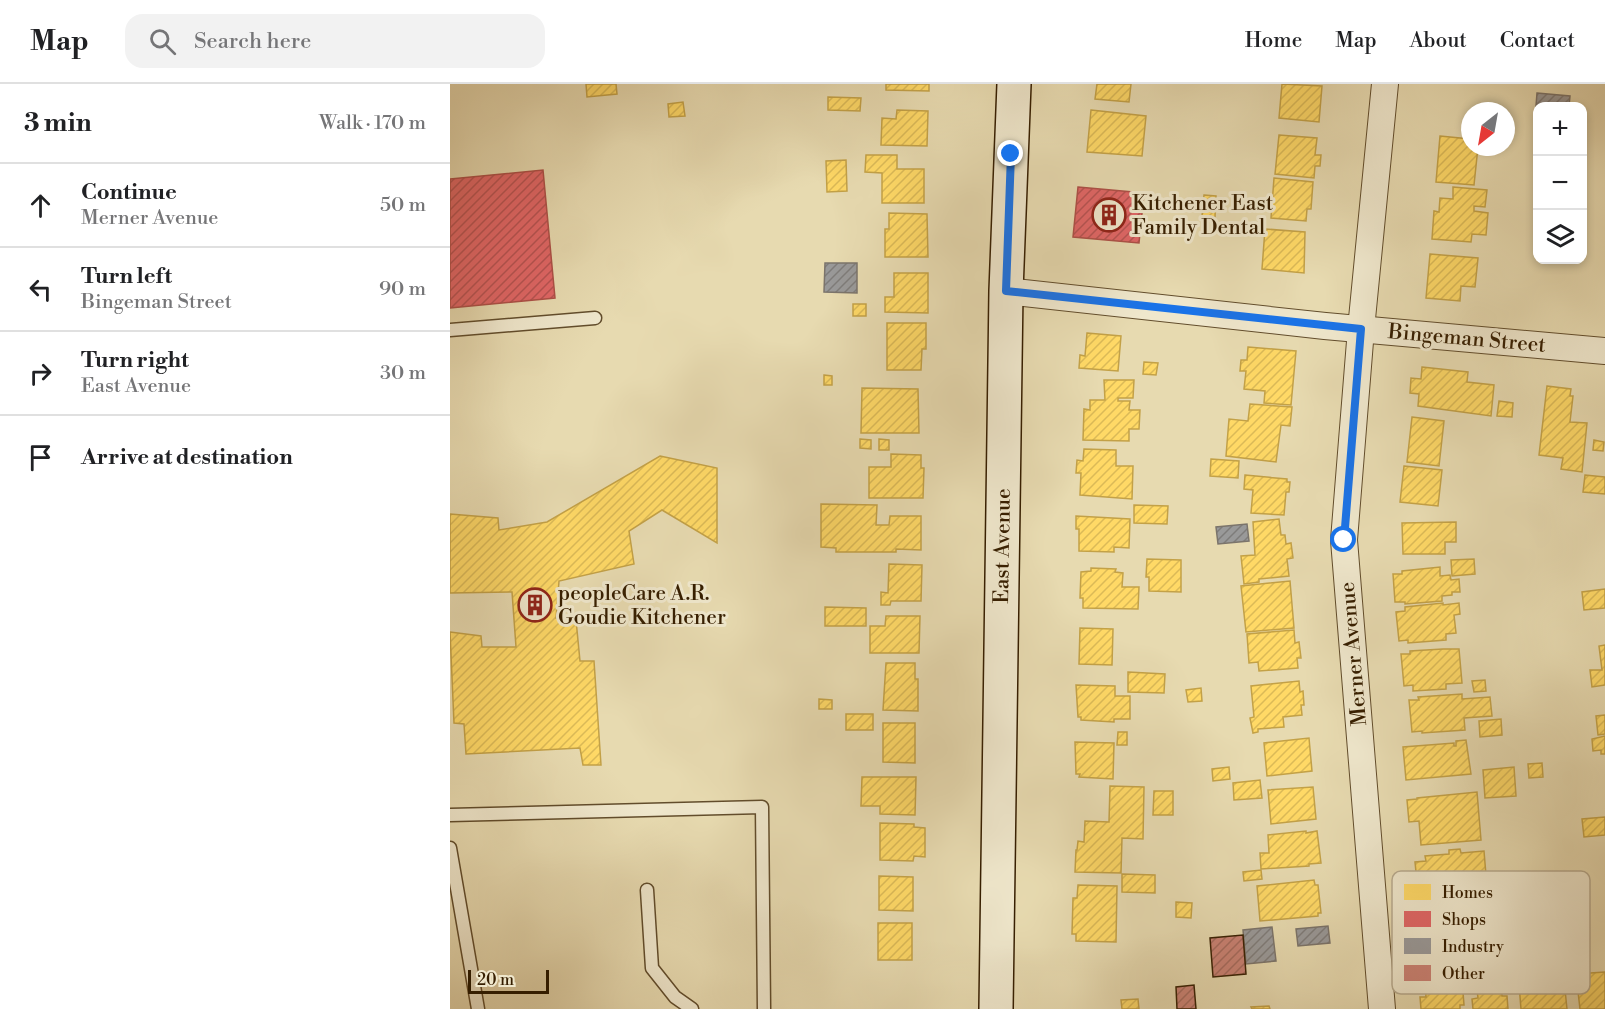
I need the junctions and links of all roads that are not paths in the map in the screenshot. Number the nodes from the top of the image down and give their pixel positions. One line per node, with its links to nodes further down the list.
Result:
1 (1014, 84): 3 (street, East Avenue)
2 (1385, 84): 5 (street, Merner Avenue)
3 (1006, 291): 5 (street, Bingeman Street); 14 (street, East Avenue)
4 (595, 318): 6 (lane)
5 (1361, 329): 7 (street, Bingeman Street); 15 (street, Merner Avenue)
6 (450, 330)
7 (1605, 351)
8 (450, 815): 13 (lane)
9 (450, 848): 11 (lane)
10 (647, 890): 12 (lane)
11 (478, 1009)
12 (692, 1009)
13 (764, 1009)
14 (996, 1009)
15 (1382, 1009)

